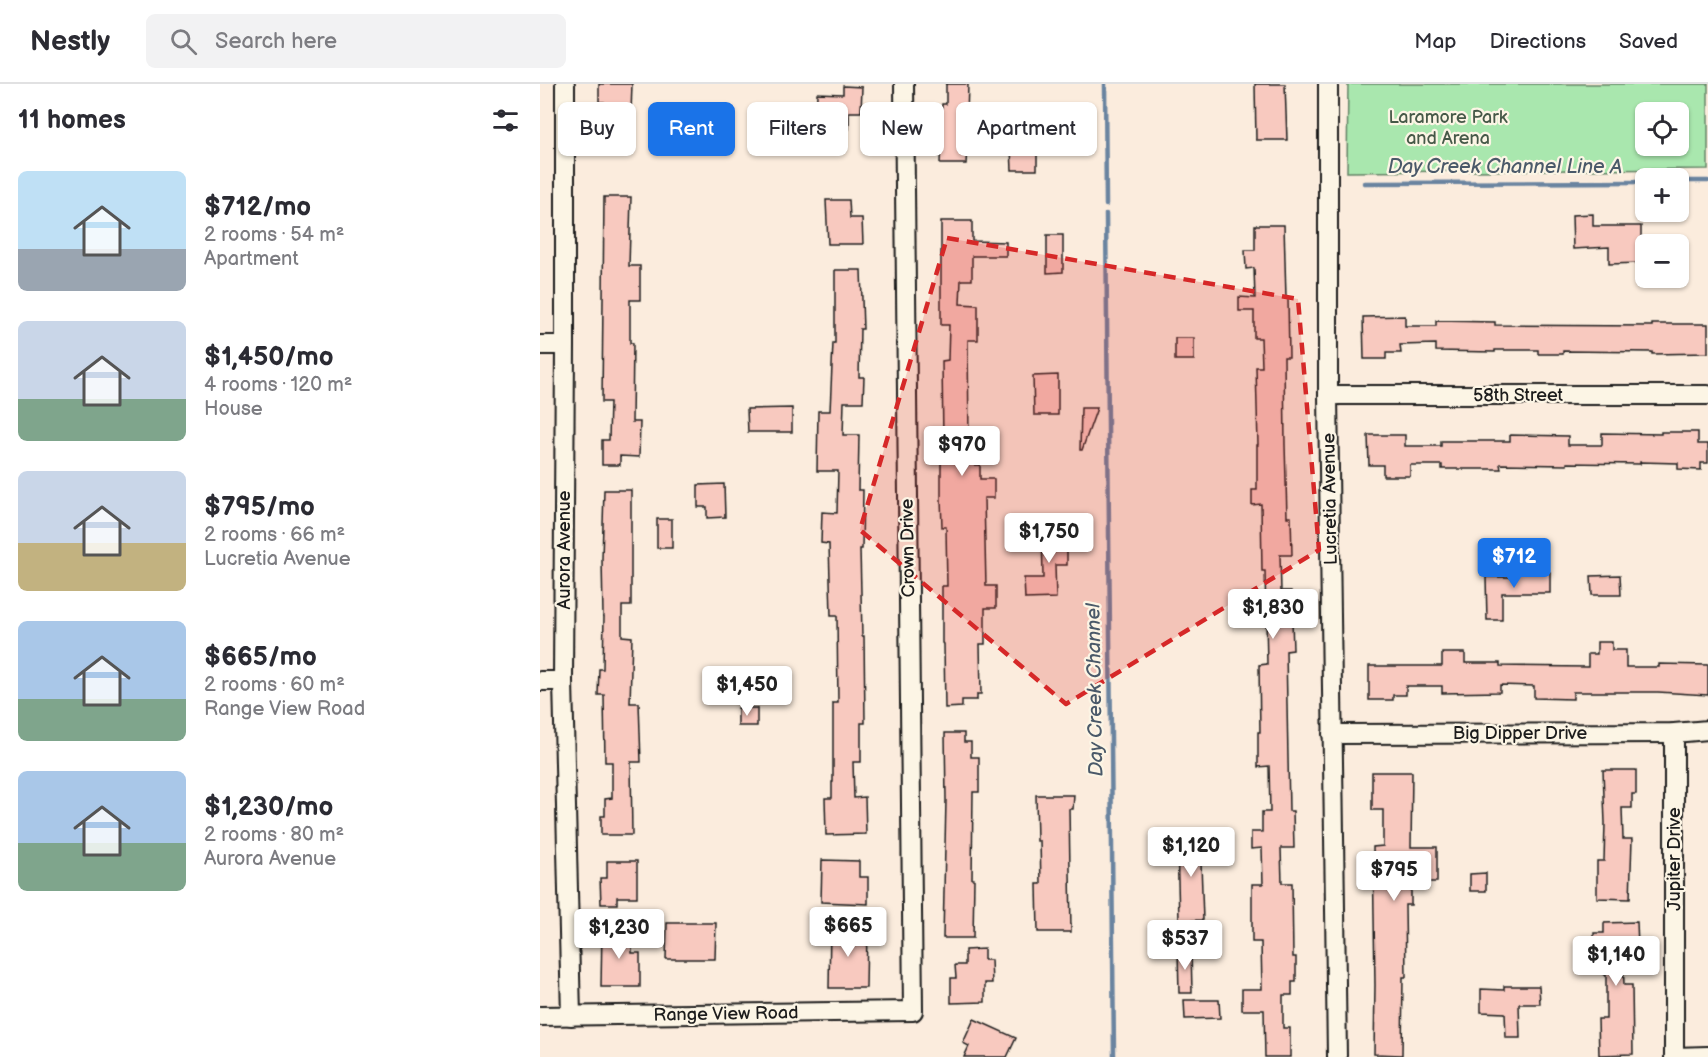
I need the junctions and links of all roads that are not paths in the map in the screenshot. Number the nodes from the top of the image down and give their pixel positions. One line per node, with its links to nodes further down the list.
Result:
1 (565, 84): 5 (street, Aurora Avenue)
2 (904, 84): 13 (street, Crown Drive)
3 (1328, 84): 6 (street, Lucretia Avenue)
4 (540, 345): 5 (street)
5 (565, 345): 9 (street, Aurora Avenue)
6 (1328, 395): 7 (street, 58th Street); 12 (street, Lucretia Avenue)
7 (1708, 395)
8 (540, 681): 9 (street)
9 (563, 681): 15 (street, Aurora Avenue)
10 (1708, 730): 11 (street, Big Dipper Drive)
11 (1674, 733): 12 (street, Big Dipper Drive); 18 (street, Jupiter Drive)
12 (1332, 734): 17 (street, Lucretia Avenue)
13 (913, 1011): 15 (street, Range View Road)
14 (540, 1016): 15 (street, Range View Road)
15 (571, 1016)
16 (1708, 1056): 18 (street)
17 (1337, 1057)
18 (1674, 1057)

